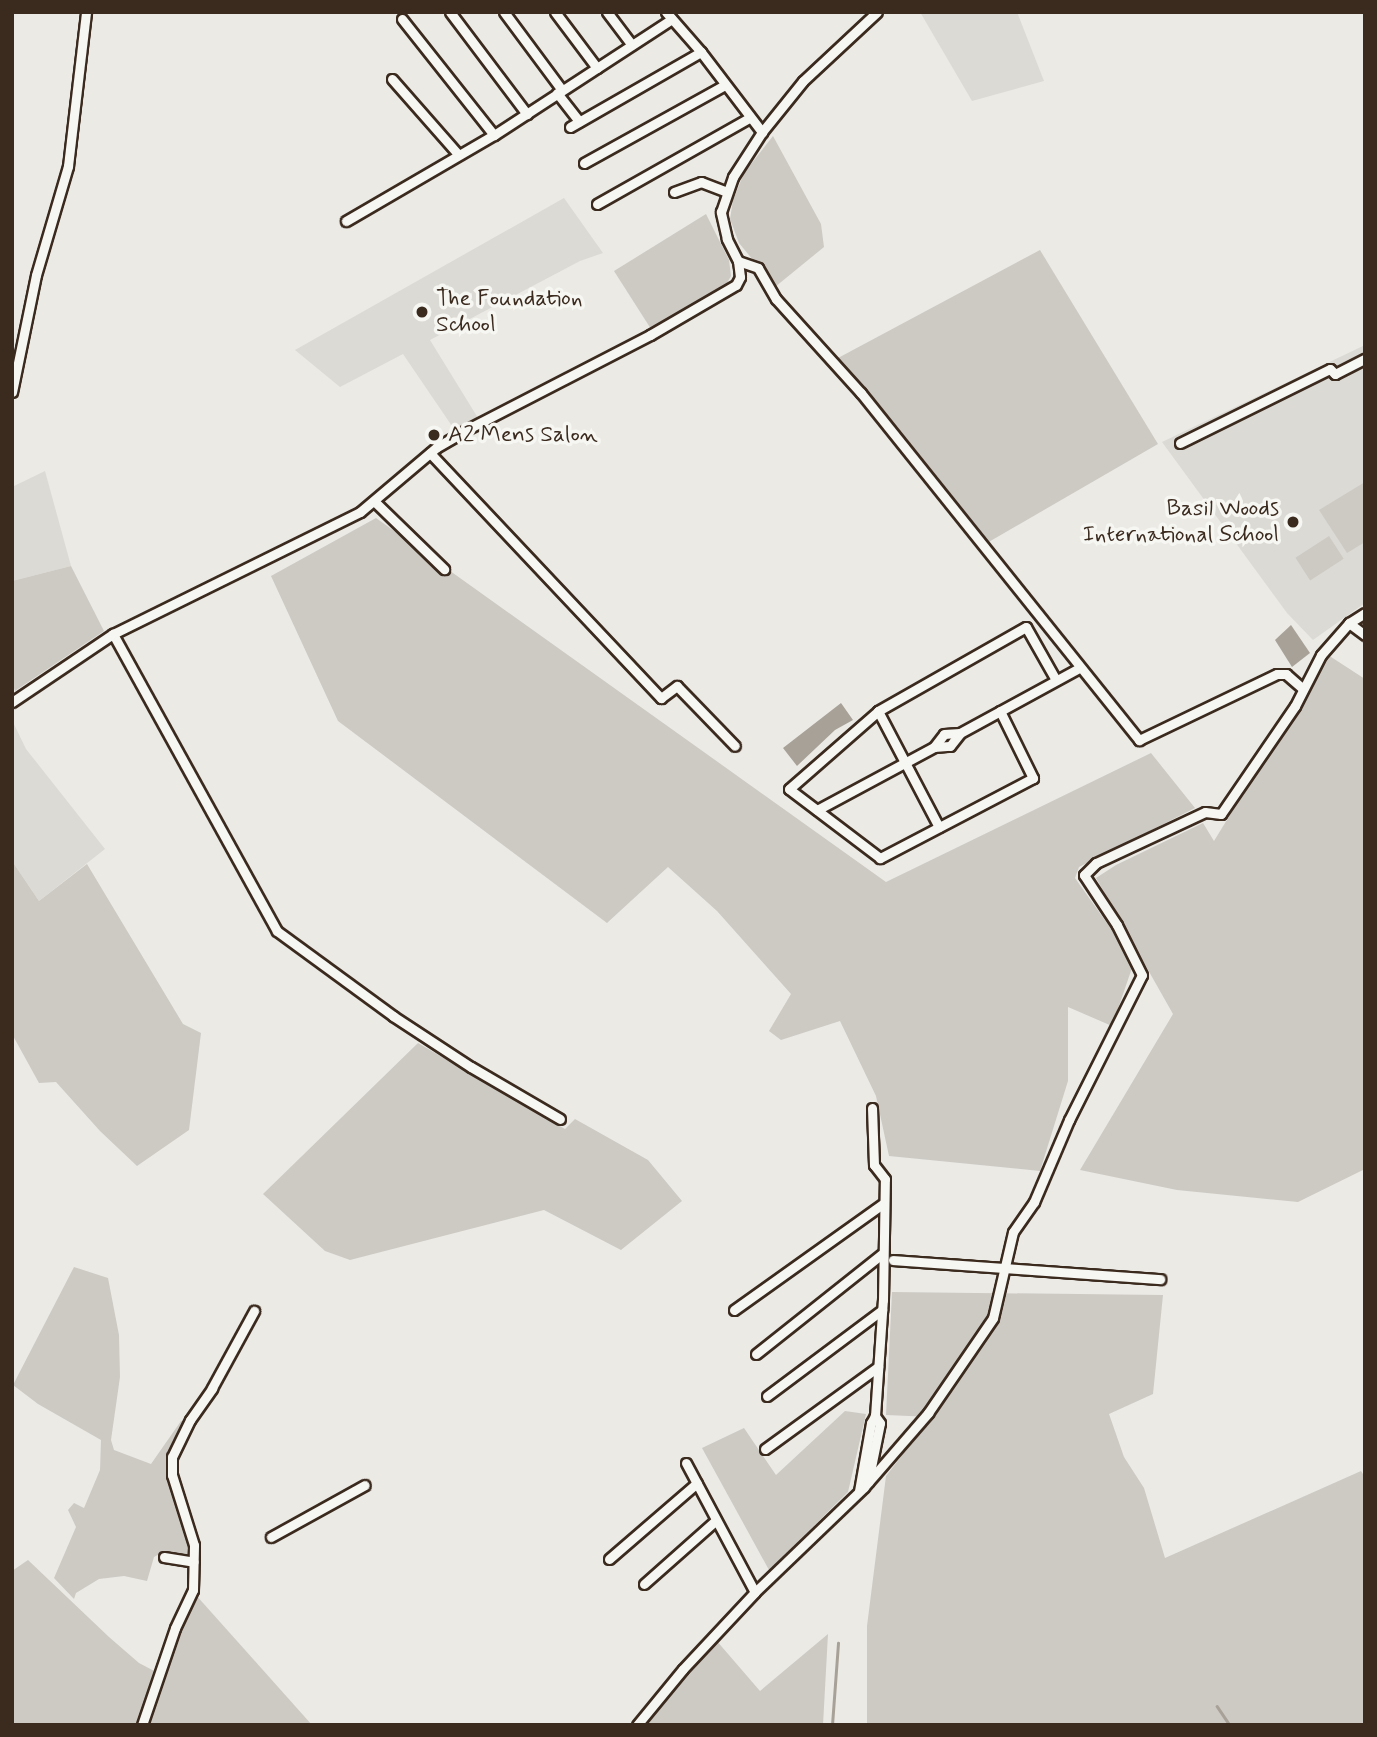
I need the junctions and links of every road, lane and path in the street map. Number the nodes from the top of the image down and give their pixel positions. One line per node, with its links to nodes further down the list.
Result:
1 (86, 12): 29 (street)
2 (450, 12): 15 (street)
3 (504, 12): 14 (street)
4 (555, 12): 11 (street)
5 (607, 12): 9 (street)
6 (877, 12): 19 (street)
7 (669, 15): 9 (street); 10 (street)
8 (402, 19): 20 (street)
9 (632, 45): 11 (street)
10 (701, 52): 13 (street); 17 (street)
11 (597, 68): 14 (street)
12 (392, 79): 21 (street)
13 (725, 85): 16 (street); 22 (street)
14 (560, 92): 15 (street); 17 (street)
15 (527, 114): 20 (street)
16 (749, 118): 19 (street); 25 (street)
17 (579, 121): 18 (street)
18 (570, 127)
19 (762, 132): 24 (street)
20 (494, 135): 21 (street)
21 (458, 154): 26 (street)
22 (583, 163)
23 (674, 192): 24 (street)
24 (727, 192): 27 (street)
25 (597, 204)
26 (346, 221)
27 (738, 261): 31 (street); 38 (street)
28 (1365, 359): 30 (street)
29 (12, 392)
30 (1180, 443)
31 (430, 453): 32 (street); 44 (street)
32 (374, 501): 33 (street); 36 (street)
33 (444, 569)
34 (1365, 613): 35 (street)
35 (1349, 623): 37 (street); 40 (street)
36 (113, 634): 41 (street); 49 (street)
37 (1365, 635)
38 (1079, 668): 39 (street); 40 (street)
39 (1056, 680): 42 (street); 43 (street)
40 (1302, 688): 53 (street)
41 (12, 702)
42 (878, 711): 45 (street); 46 (street)
43 (1000, 711): 45 (street); 47 (street)
44 (735, 746)
45 (905, 763): 46 (street); 47 (street)
46 (817, 810): 47 (street)
47 (939, 827)
48 (872, 1108): 50 (street)
49 (560, 1119)
50 (884, 1203): 51 (street); 55 (street)
51 (883, 1253): 56 (street); 58 (street)
52 (892, 1260): 53 (street)
53 (1006, 1267): 54 (street); 65 (street)
54 (1160, 1279)
55 (734, 1310)
56 (882, 1310): 59 (street); 60 (street)
57 (254, 1311): 72 (street)
58 (756, 1354)
59 (878, 1367): 61 (street); 62 (street)
60 (767, 1396)
61 (875, 1416): 65 (street); 67 (street)
62 (765, 1450)
63 (686, 1463): 64 (street)
64 (697, 1483): 68 (street); 71 (street)
65 (868, 1483): 67 (street)
66 (365, 1485): 69 (street)
67 (858, 1493): 74 (street)
68 (716, 1520): 73 (street); 74 (street)
69 (271, 1537)
70 (164, 1557): 72 (street)
71 (609, 1559)
72 (194, 1563): 75 (street)
73 (644, 1584)
74 (755, 1592): 76 (street)
75 (142, 1725)
76 (637, 1725)

